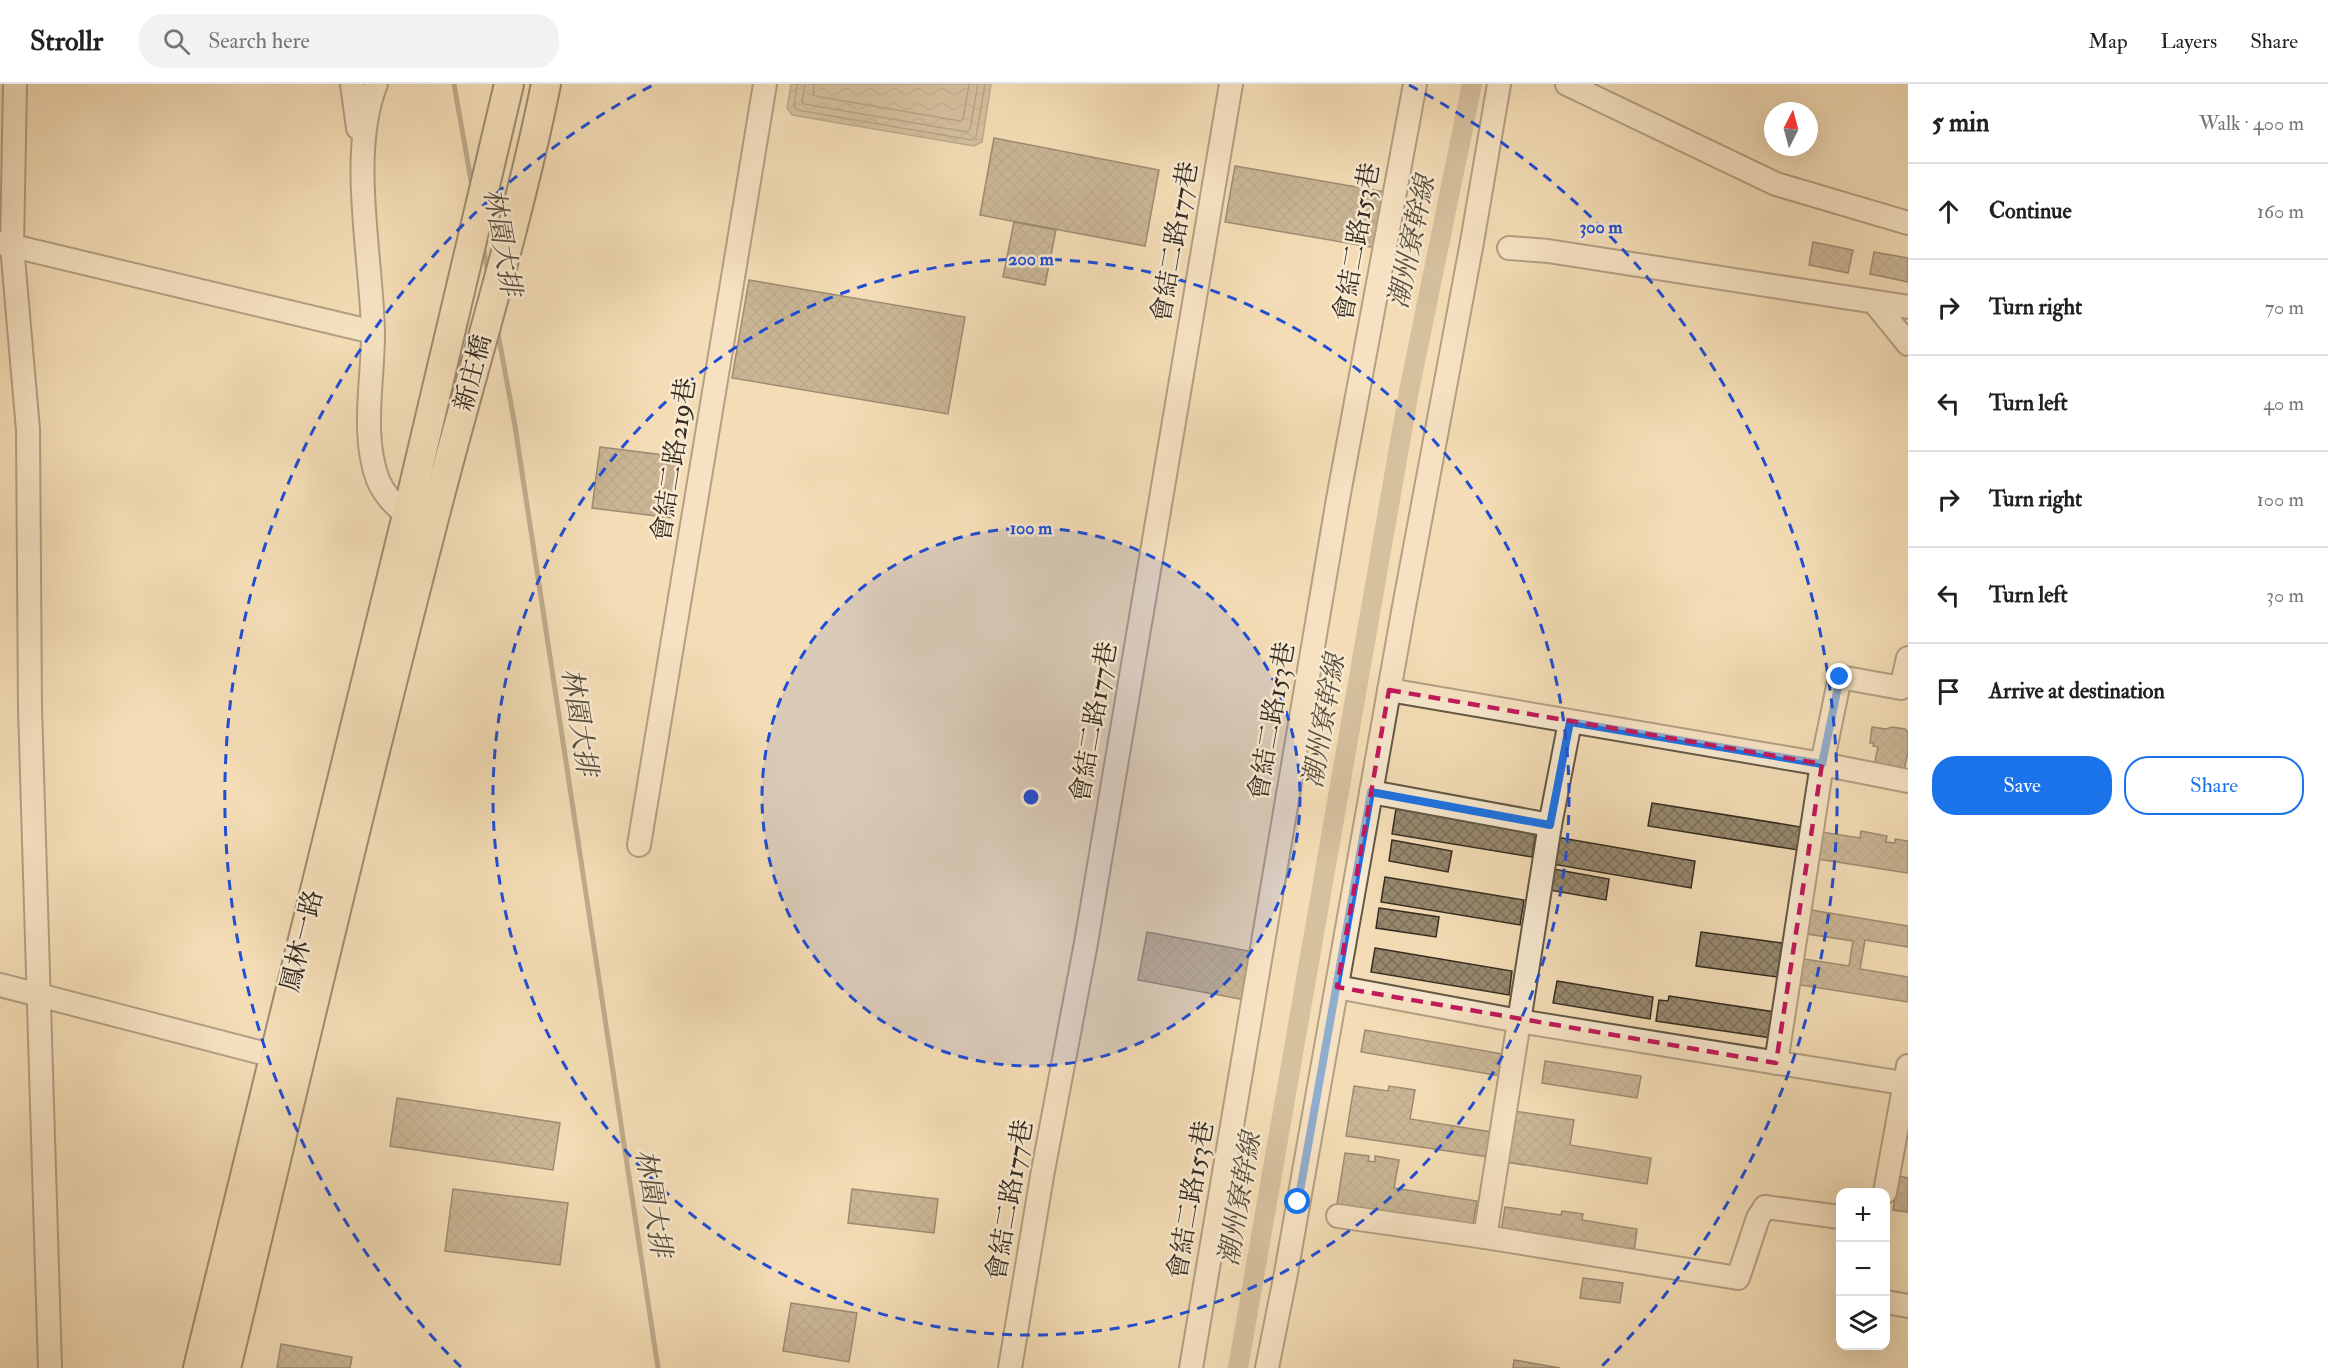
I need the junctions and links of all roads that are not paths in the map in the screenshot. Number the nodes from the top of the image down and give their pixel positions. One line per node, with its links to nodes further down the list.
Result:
1 (15, 84): 13 (street)
2 (352, 84): 11 (street)
3 (376, 84): 11 (street)
4 (509, 84): 19 (main road, 新庄橋)
5 (546, 84): 19 (main road, 新庄橋)
6 (765, 84): 28 (street, 會結二路219巷)
7 (1231, 84): 45 (street, 會結二路177巷)
8 (1415, 84): 46 (street, 會結二路153巷)
9 (1499, 84): 22 (street)
10 (1567, 84): 12 (street)
11 (362, 156): 17 (street)
12 (1908, 223)
13 (6, 244): 17 (street); 31 (street)
14 (1509, 248): 15 (street)
15 (1874, 302): 16 (street); 18 (street)
16 (1908, 307)
17 (373, 332): 19 (street)
18 (1908, 344)
19 (420, 518): 33 (main road, 鳳林一路); 44 (main road, 鳳林一路)
20 (1908, 658): 21 (street)
21 (1905, 689): 24 (street)
22 (1389, 690): 23 (street); 26 (street)
23 (1570, 722): 24 (street); 27 (street)
24 (1822, 764): 25 (street); 34 (street)
25 (1908, 781)
26 (1371, 792): 27 (street); 30 (street)
27 (1550, 825): 32 (street)
28 (639, 845)
29 (0, 985): 31 (street)
30 (1336, 987): 32 (street); 47 (street)
31 (38, 994): 33 (street); 42 (street)
32 (1520, 1021): 34 (street); 39 (street)
33 (274, 1056): 43 (main road, 鳳林一路)
34 (1776, 1063): 35 (street)
35 (1907, 1078): 36 (street)
36 (1886, 1188)
37 (1338, 1216): 39 (street)
38 (1836, 1216): 39 (street)
39 (1485, 1237)
40 (1890, 1303): 41 (street)
41 (1908, 1306)
42 (50, 1368)
43 (198, 1368)
44 (226, 1368)
45 (1010, 1368)
46 (1191, 1368)
47 (1267, 1368)

